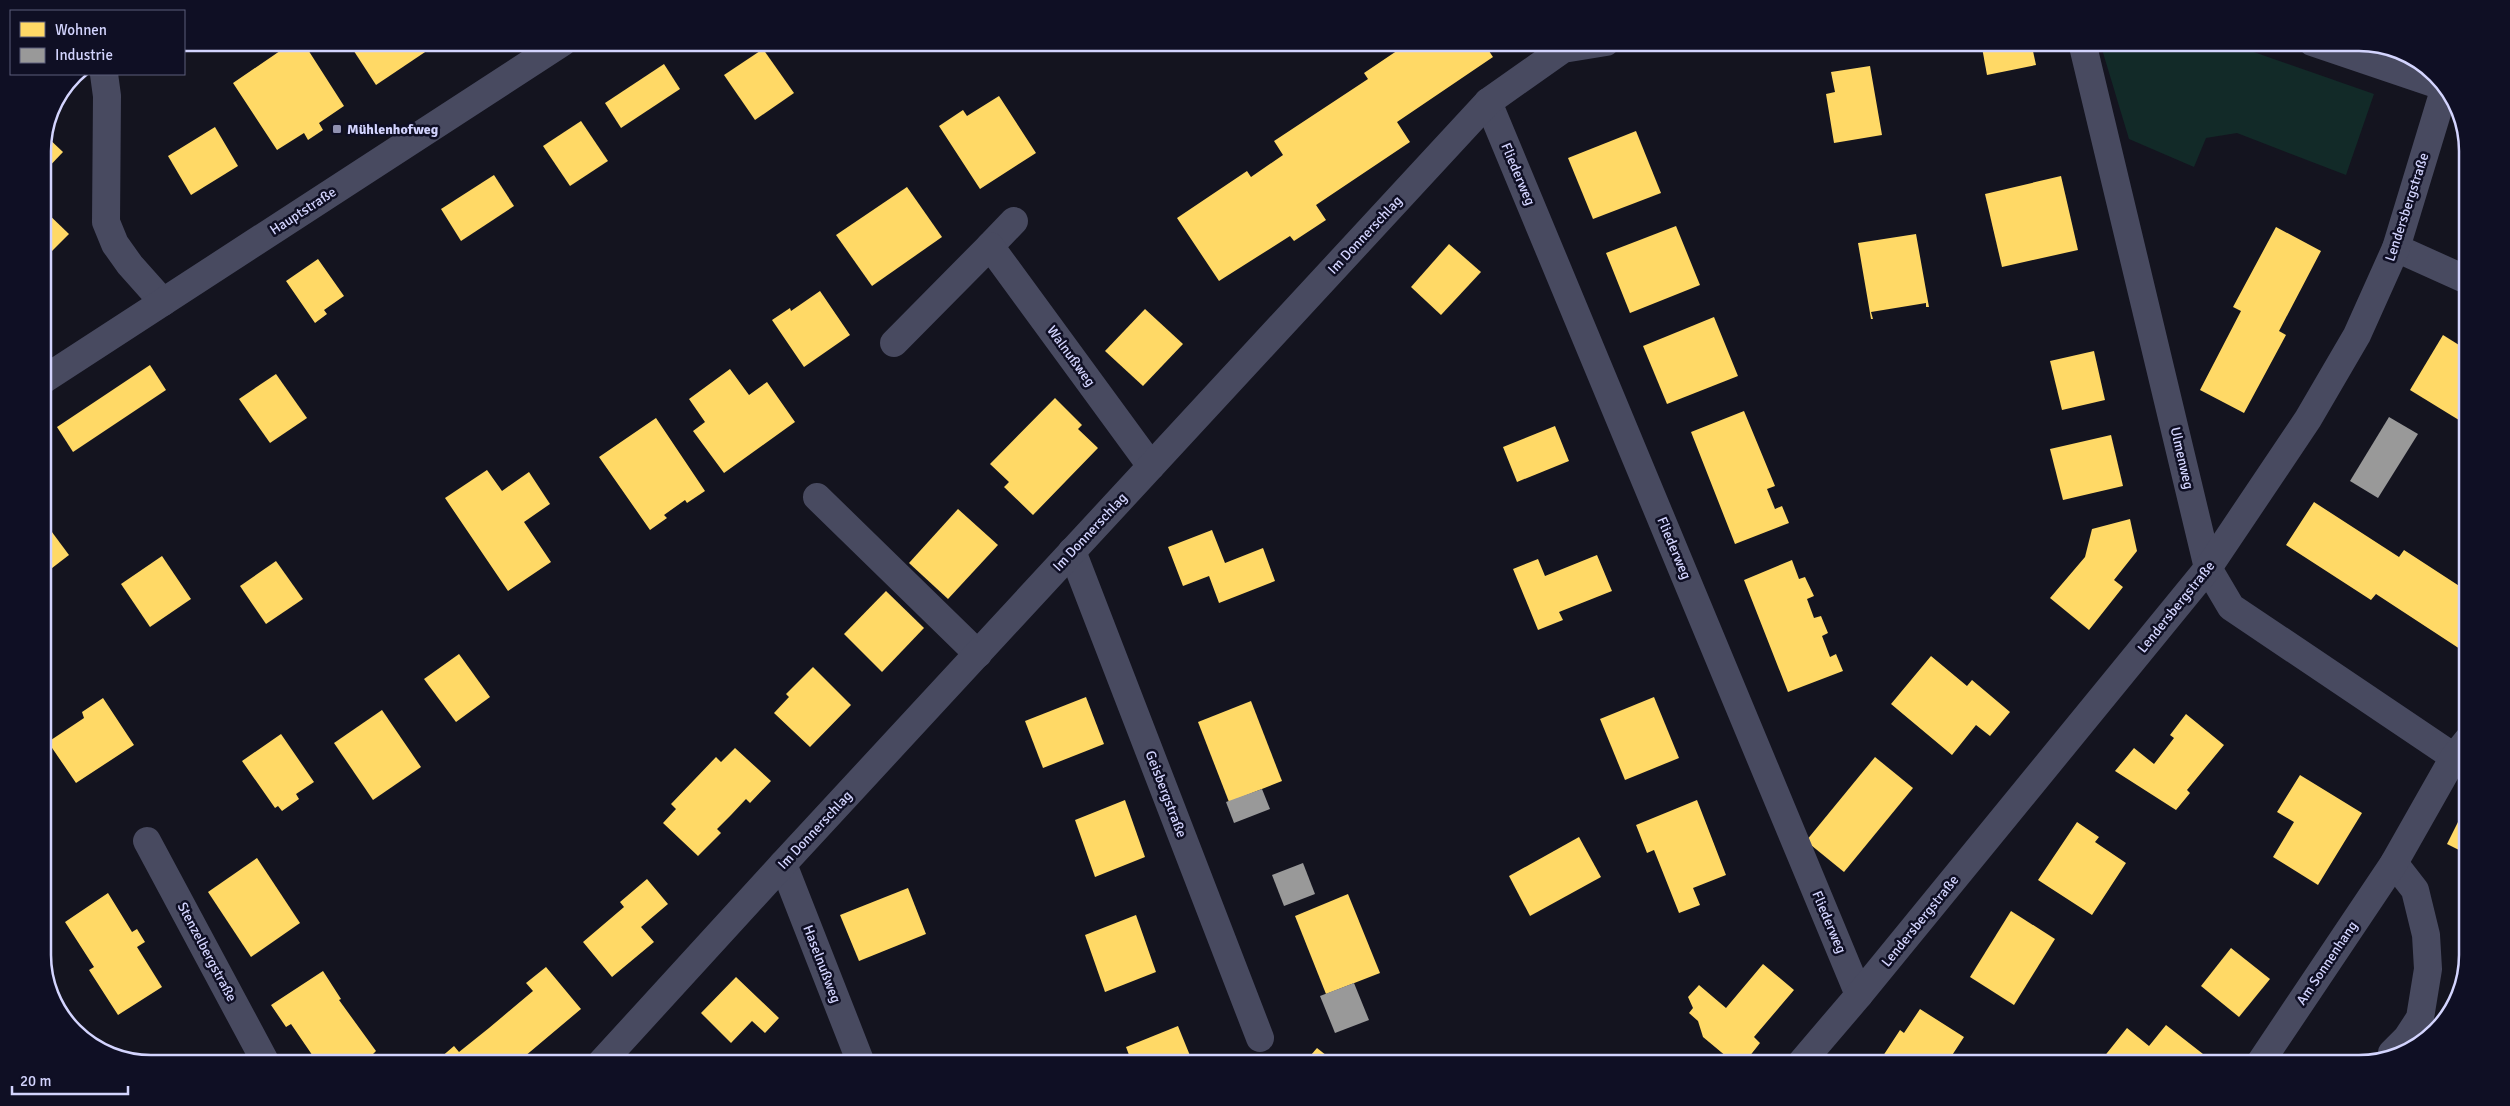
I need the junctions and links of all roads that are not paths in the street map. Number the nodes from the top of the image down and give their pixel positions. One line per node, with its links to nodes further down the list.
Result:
1 (549, 51): 13 (street, Hauptstraße)
2 (1554, 51): 8 (street, Im Donnerschlag)
3 (2084, 51): 19 (street, Ulmenweg)
4 (2339, 51): 6 (street)
5 (104, 75): 13 (street)
6 (2431, 82)
7 (2442, 96): 11 (street, Lendersbergstraße)
8 (1488, 102): 16 (street, Im Donnerschlag); 26 (street, Fliederweg)
9 (1014, 221): 10 (street)
10 (990, 246): 14 (street); 16 (street, Walnußweg)
11 (2396, 248): 12 (street); 19 (street, Lendersbergstraße)
12 (2459, 276)
13 (162, 302): 15 (street, Hauptstraße)
14 (894, 343)
15 (51, 375)
16 (1151, 466): 18 (street, Im Donnerschlag)
17 (817, 497): 20 (street)
18 (1072, 551): 20 (street, Im Donnerschlag); 27 (street, Geisbergstraße)
19 (2208, 568): 21 (street, Ulmenweg); 26 (street, Lendersbergstraße)
20 (978, 654): 25 (street, Im Donnerschlag)
21 (2459, 748)
22 (2459, 752): 24 (street, Am Sonnenhang)
23 (147, 841): 29 (street, Stenzelbergstraße)
24 (2394, 863): 28 (street); 33 (street, Am Sonnenhang)
25 (783, 864): 30 (street, Im Donnerschlag); 31 (street, Haselnußweg)
26 (1859, 995): 32 (street, Lendersbergstraße)
27 (1260, 1038)
28 (2400, 1045)
29 (261, 1055)
30 (609, 1055)
31 (857, 1055)
32 (1808, 1055)
33 (2266, 1055)

